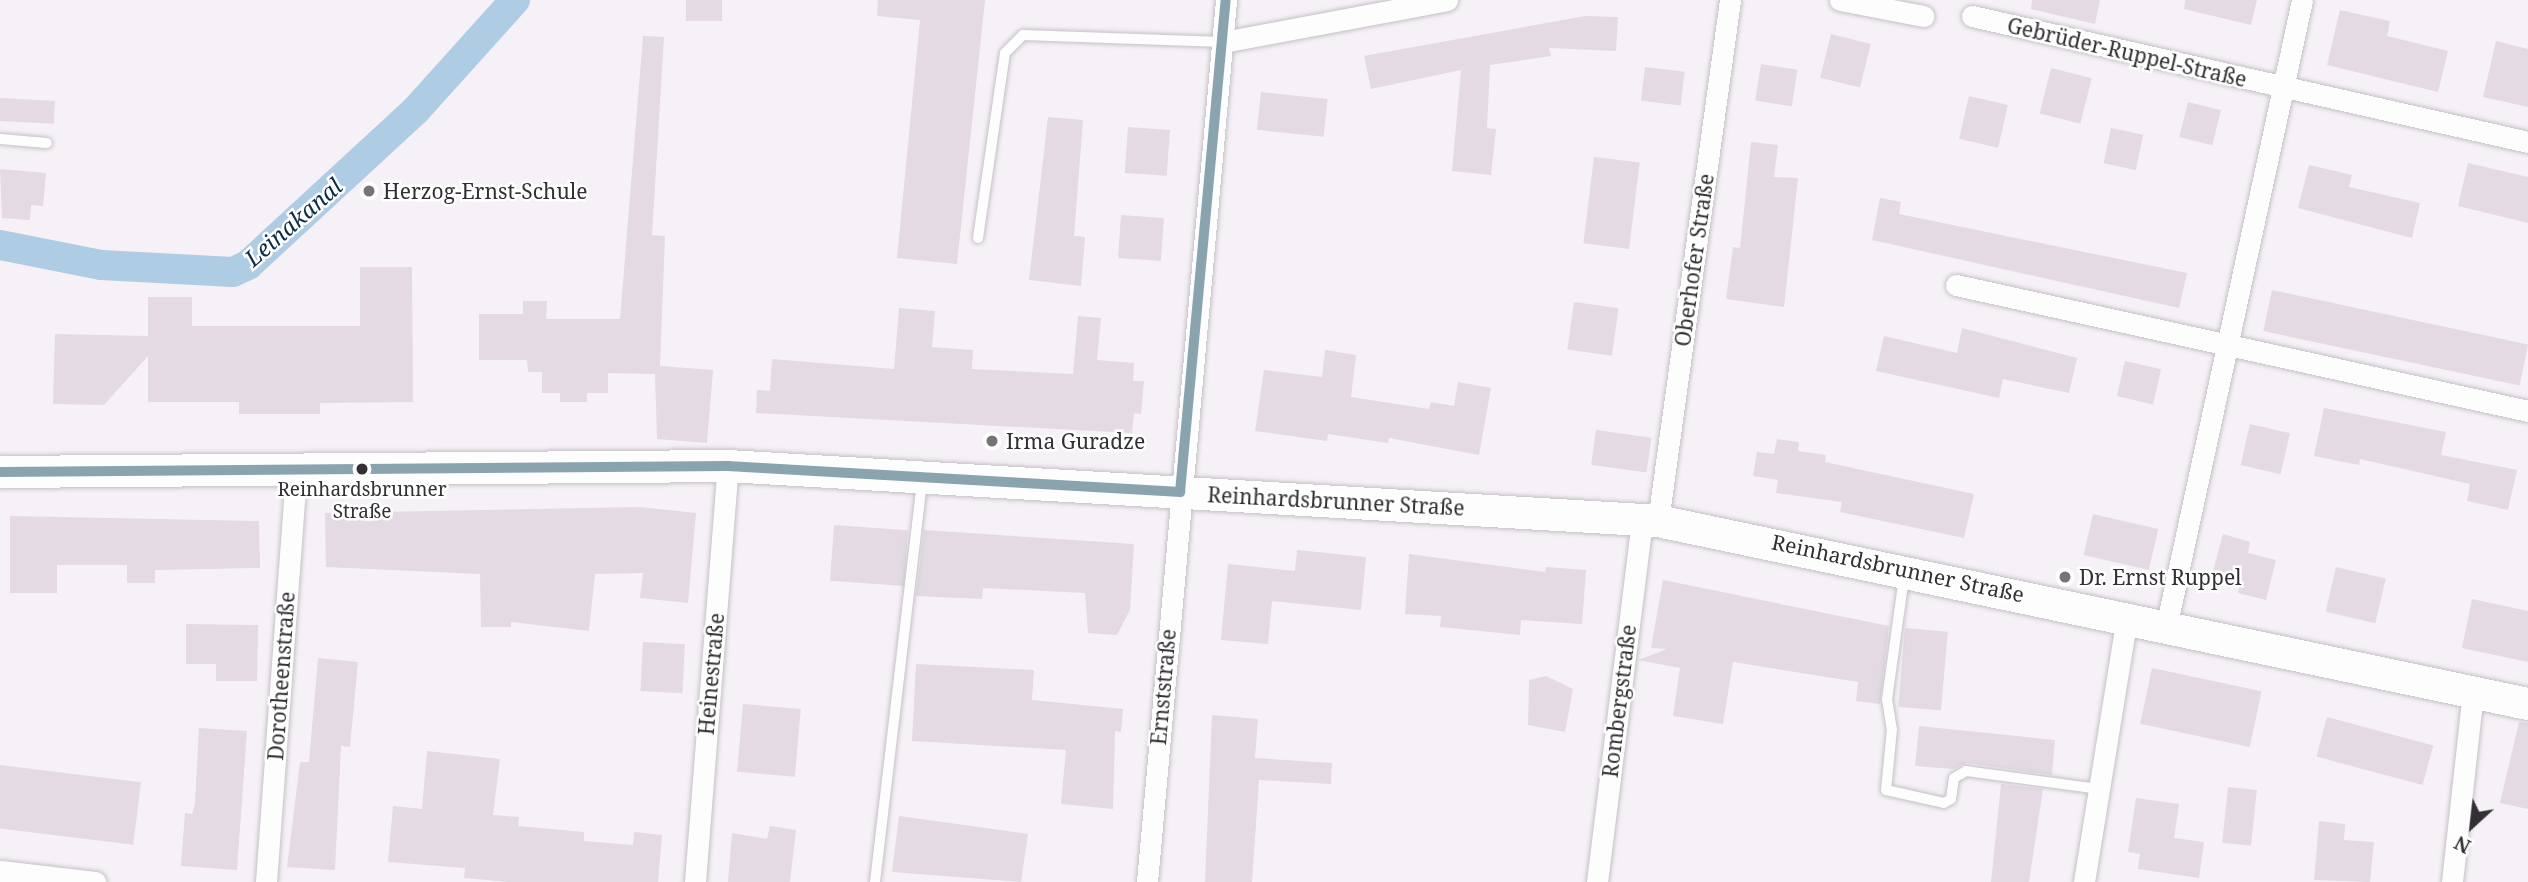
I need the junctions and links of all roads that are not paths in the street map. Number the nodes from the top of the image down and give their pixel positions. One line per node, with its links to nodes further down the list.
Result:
1 (1226, 0): 8 (street, Ernststraße)
2 (1447, 0): 8 (street)
3 (1730, 0): 22 (street, Oberhofer Straße)
4 (1840, 0): 6 (street)
5 (2302, 0): 9 (street)
6 (1923, 16)
7 (1972, 16): 9 (street, Gebrüder-Ruppel-Straße)
8 (1223, 42): 13 (lane); 21 (street, Ernststraße)
9 (2283, 87): 11 (street, Gebrüder-Ruppel-Straße); 15 (street)
10 (0, 139): 12 (lane)
11 (2528, 142)
12 (47, 143)
13 (978, 238)
14 (1956, 285): 15 (street)
15 (2228, 343): 16 (street); 25 (street)
16 (2528, 411)
17 (728, 466): 18 (street, Reinhardsbrunner Straße); 20 (street, Reinhardsbrunner Straße); 32 (street, Heinestraße)
18 (296, 469): 19 (street, Reinhardsbrunner Straße); 31 (street, Dorotheenstraße)
19 (0, 472)
20 (922, 477): 21 (street, Reinhardsbrunner Straße); 33 (lane)
21 (1180, 492): 22 (street, Reinhardsbrunner Straße); 34 (street, Ernststraße)
22 (1650, 520): 23 (street, Reinhardsbrunner Straße); 35 (street, Rombergstraße)
23 (1905, 569): 24 (street, Reinhardsbrunner Straße); 28 (lane)
24 (2127, 617): 25 (street, Reinhardsbrunner Straße); 28 (street)
25 (2167, 623): 26 (street, Reinhardsbrunner Straße)
26 (2473, 691): 27 (street, Reinhardsbrunner Straße); 37 (street)
27 (2528, 704)
28 (2099, 789): 36 (street)
29 (0, 871): 30 (street)
30 (96, 882)
31 (266, 882)
32 (695, 882)
33 (875, 882)
34 (1147, 882)
35 (1597, 882)
36 (2084, 882)
37 (2452, 882)

